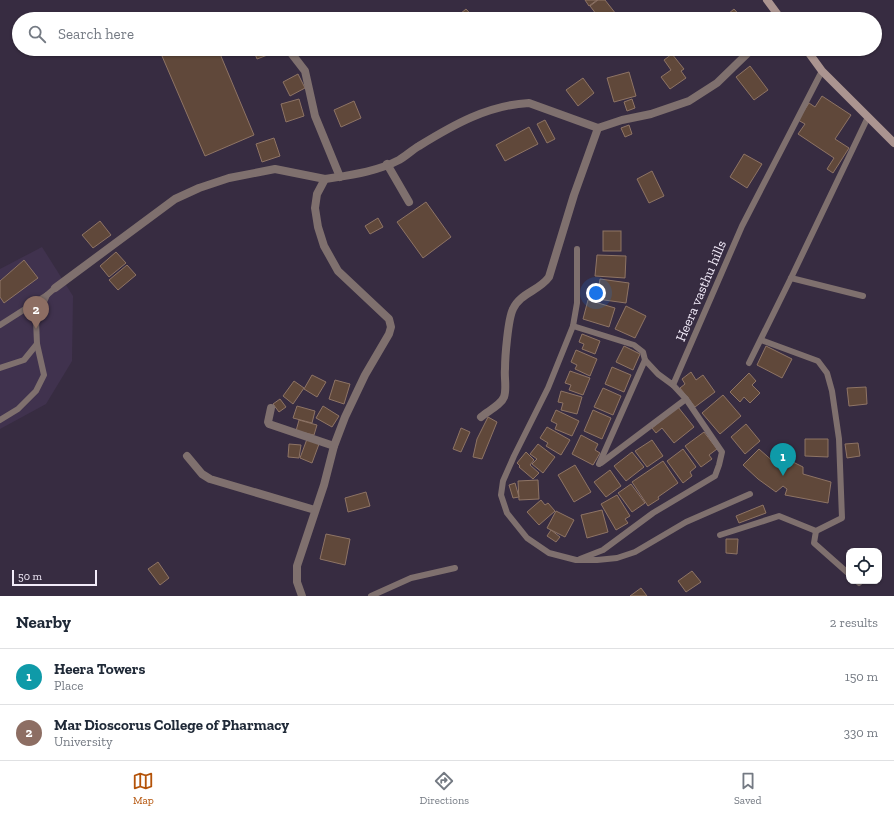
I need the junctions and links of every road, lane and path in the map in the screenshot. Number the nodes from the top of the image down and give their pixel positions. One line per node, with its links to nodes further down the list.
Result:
1 (767, 0): 2 (street)
2 (776, 12)
3 (293, 56): 11 (street)
4 (745, 56): 8 (street)
5 (811, 56): 6 (street)
6 (822, 71): 7 (street); 26 (lane, Heera vasthu hills)
7 (868, 117): 9 (street); 15 (lane)
8 (598, 128): 10 (street); 29 (street)
9 (894, 143)
10 (387, 164): 11 (street); 13 (street)
11 (340, 177): 12 (street)
12 (325, 179): 16 (street); 31 (street)
13 (408, 202)
14 (577, 249): 20 (lane)
15 (791, 278): 18 (lane); 21 (lane)
16 (55, 288): 17 (lane)
17 (47, 295): 19 (lane); 22 (lane)
18 (863, 296)
19 (0, 325)
20 (573, 326): 23 (lane); 37 (lane)
21 (761, 340): 24 (lane); 35 (lane)
22 (37, 344): 25 (lane); 30 (lane)
23 (645, 360): 26 (lane); 27 (lane)
24 (749, 363)
25 (0, 368)
26 (673, 385): 27 (lane)
27 (686, 399): 37 (lane)
28 (272, 408): 31 (street)
29 (481, 417)
30 (0, 420)
31 (334, 446): 34 (street)
32 (187, 456): 34 (street)
33 (750, 494): 37 (lane)
34 (315, 510): 40 (street)
35 (816, 531): 36 (lane); 39 (lane)
36 (720, 535)
37 (576, 560)
38 (455, 568): 41 (lane)
39 (846, 571)
40 (302, 596)
41 (372, 596)

